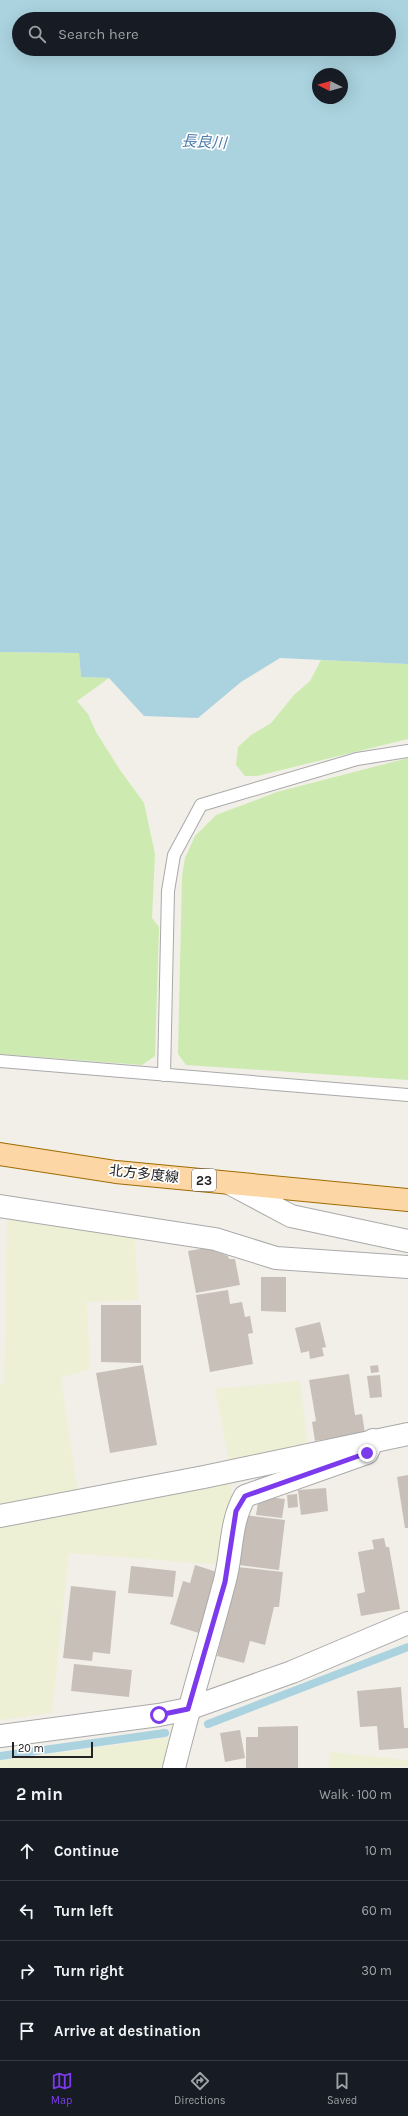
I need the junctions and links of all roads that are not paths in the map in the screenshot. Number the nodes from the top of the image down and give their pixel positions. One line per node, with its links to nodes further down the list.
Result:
1 (408, 751): 3 (lane)
2 (0, 1060): 3 (lane)
3 (164, 1075): 4 (lane)
4 (408, 1095)
5 (0, 1154): 6 (main road, 北方多度線 / 23)
6 (229, 1183): 7 (main road, 北方多度線 / 23); 9 (street)
7 (408, 1200)
8 (0, 1206): 10 (street)
9 (408, 1241)
10 (408, 1267)
11 (408, 1434): 12 (street)
12 (373, 1440): 13 (street); 15 (street)
13 (0, 1516)
14 (408, 1623): 15 (street)
15 (188, 1709): 16 (street); 17 (street)
16 (0, 1736)
17 (174, 1768)

